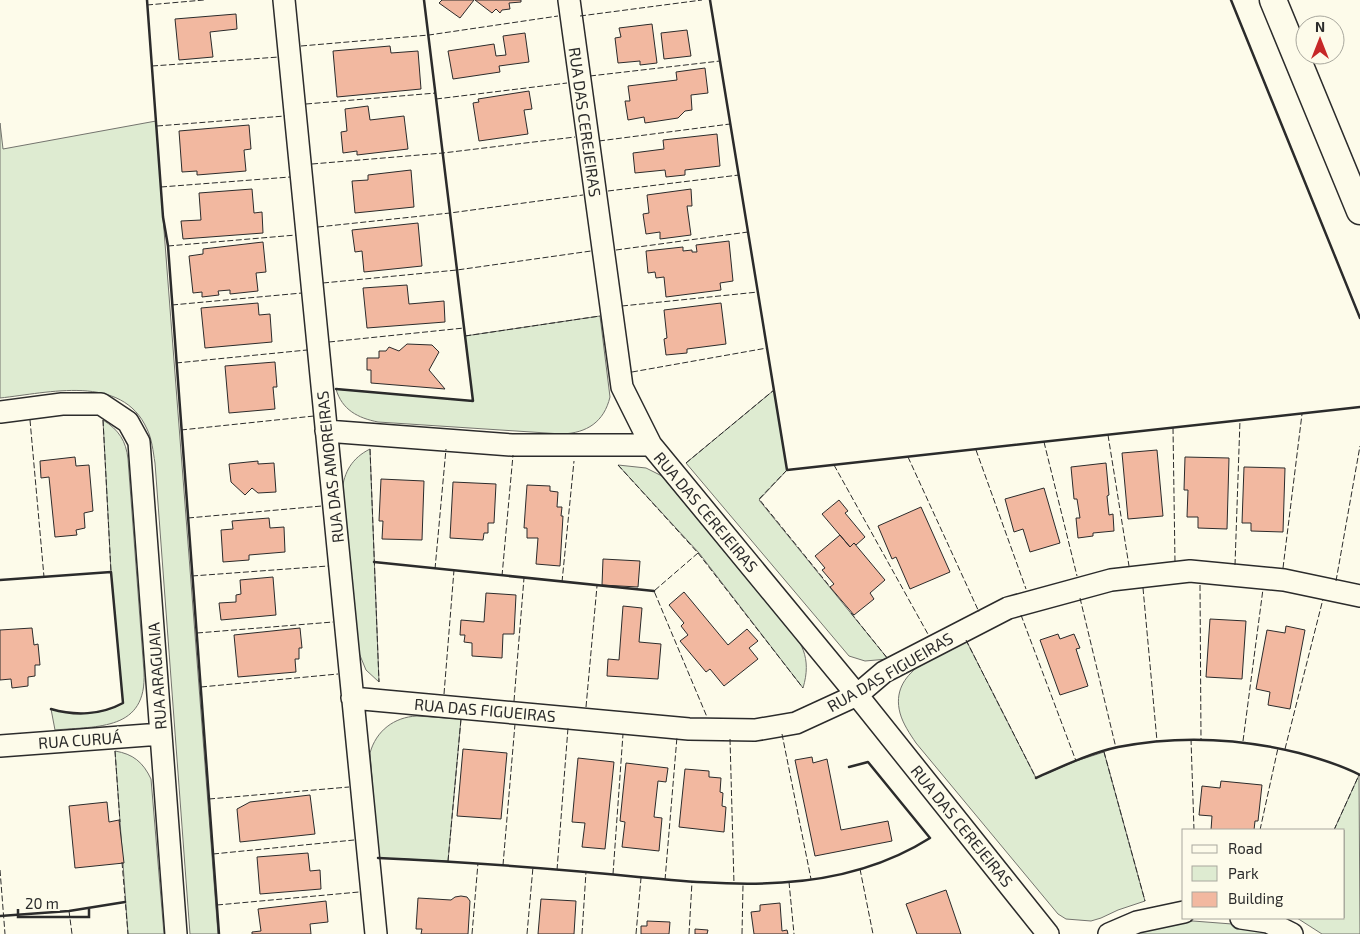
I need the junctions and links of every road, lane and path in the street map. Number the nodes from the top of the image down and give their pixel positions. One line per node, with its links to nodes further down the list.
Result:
1 (284, 0): 6 (street, RUA DAS AMOREIRAS)
2 (568, 0): 7 (street, RUA DAS CEREJEIRAS)
3 (1273, 0): 4 (street)
4 (1360, 211)
5 (0, 412): 11 (street, RUA ARAGUAIA)
6 (326, 431): 7 (street); 10 (street, RUA DAS AMOREIRAS)
7 (650, 445): 9 (street, RUA DAS CEREJEIRAS)
8 (1360, 596): 9 (street, RUA DAS FIGUEIRAS)
9 (858, 695): 10 (street, RUA DAS FIGUEIRAS); 17 (street, RUA DAS CEREJEIRAS)
10 (352, 698): 16 (street, RUA DAS AMOREIRAS)
11 (161, 734): 12 (street, RUA CURUÁ); 15 (street, RUA ARAGUAIA)
12 (0, 746)
13 (1182, 912): 18 (street)
14 (1248, 919): 19 (street)
15 (176, 934)
16 (376, 934)
17 (1048, 934)
18 (1110, 934)
19 (1292, 934)

